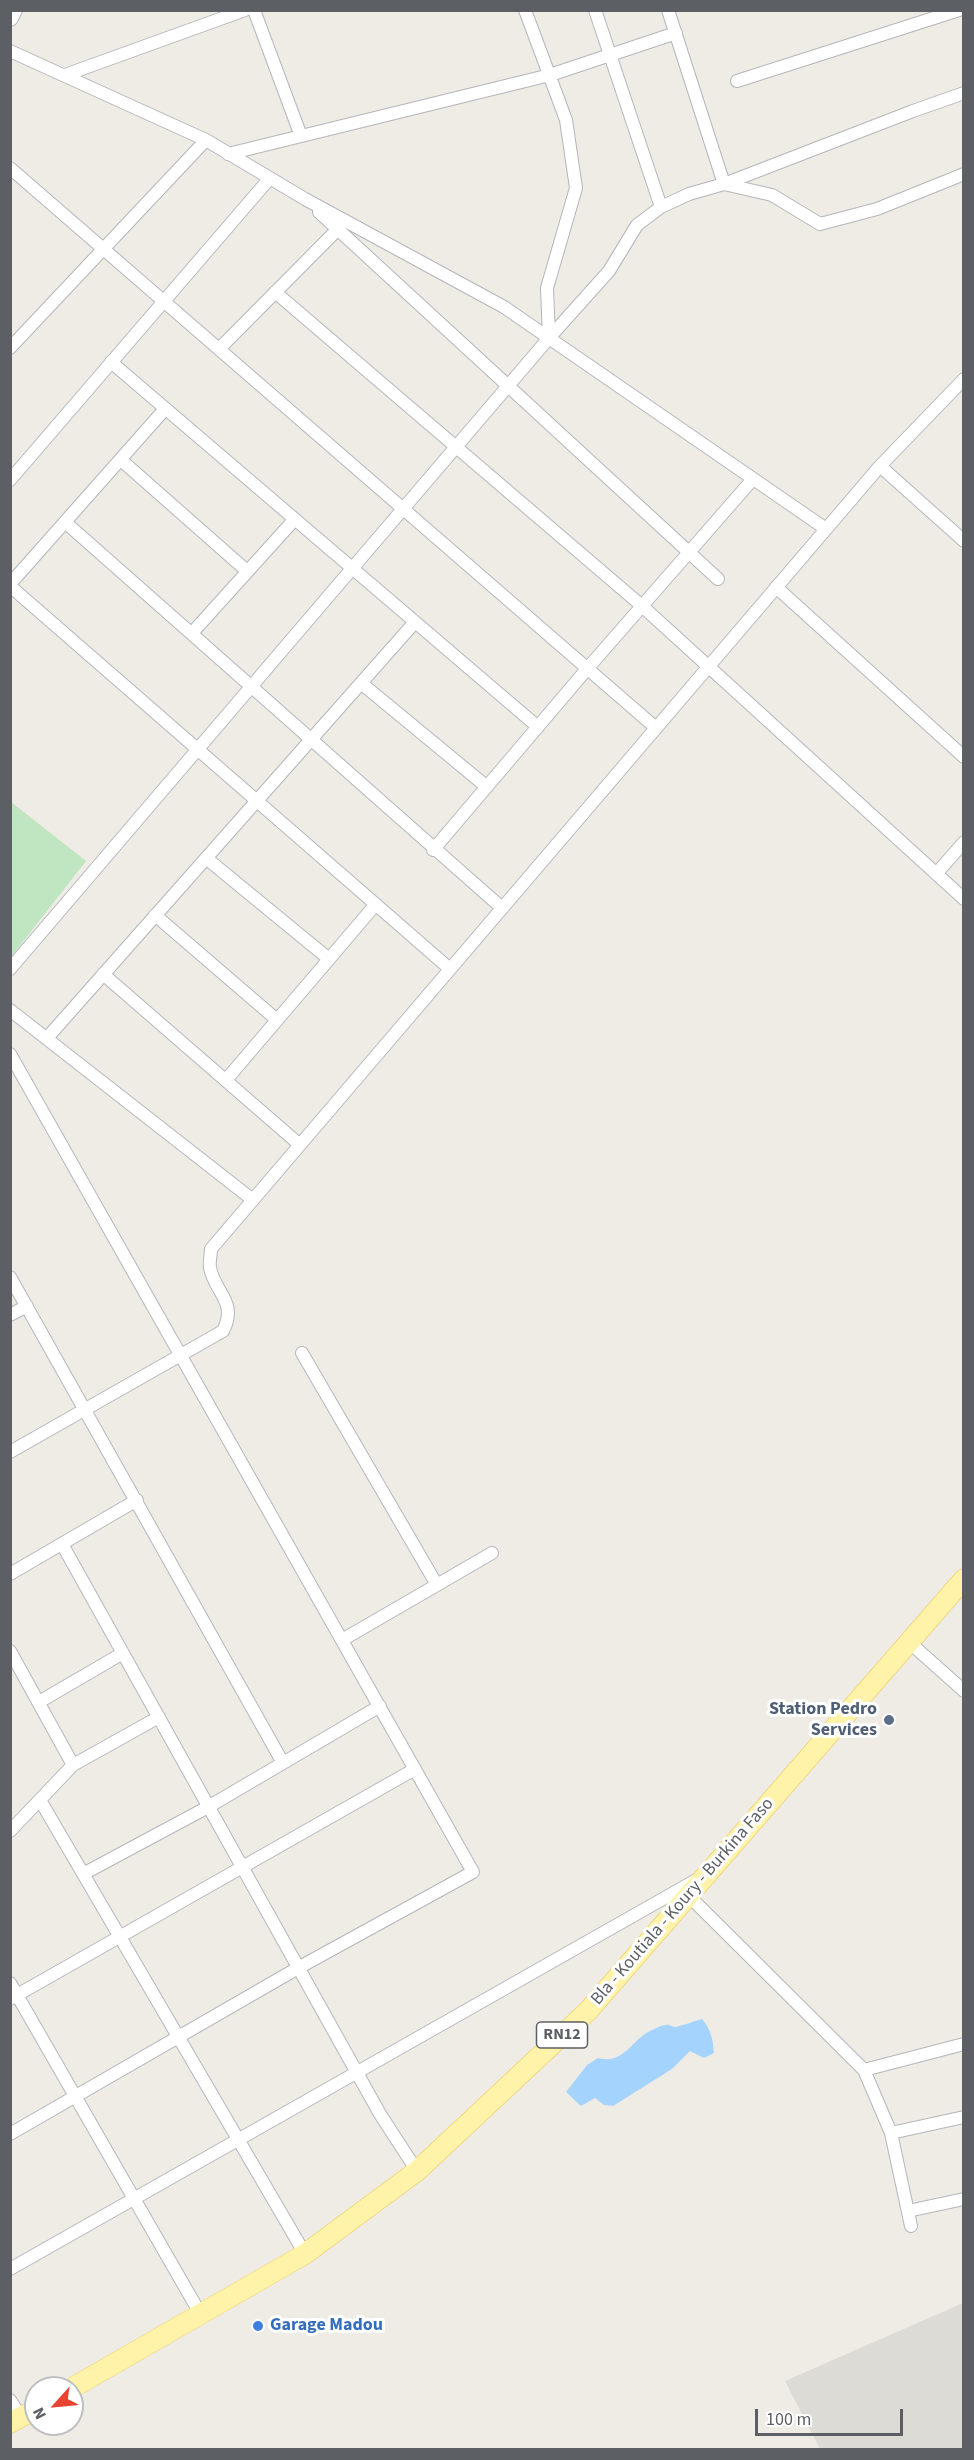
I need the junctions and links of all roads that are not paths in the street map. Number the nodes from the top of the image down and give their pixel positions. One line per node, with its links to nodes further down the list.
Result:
1 (14, 10): 8 (street)
2 (245, 10): 12 (street)
3 (254, 10): 16 (street)
4 (525, 10): 13 (street)
5 (595, 10): 11 (street)
6 (668, 10): 9 (street)
7 (959, 10): 14 (street)
8 (10, 18)
9 (676, 33): 11 (street); 22 (street)
10 (10, 51): 12 (street)
11 (609, 55): 13 (street); 24 (street)
12 (65, 75): 17 (street)
13 (550, 75): 16 (street); 29 (street)
14 (737, 81)
15 (963, 93): 22 (street)
16 (301, 136): 18 (street)
17 (206, 140): 18 (street); 26 (street)
18 (228, 154): 21 (street)
19 (10, 168): 26 (street)
20 (963, 174): 22 (street)
21 (270, 178): 23 (street); 28 (street)
22 (724, 184): 24 (street)
23 (305, 199): 25 (street); 29 (street)
24 (661, 207): 29 (street)
25 (338, 229): 27 (street); 34 (street)
26 (102, 248): 28 (street); 30 (street)
27 (275, 292): 31 (street); 36 (street)
28 (164, 302): 31 (street); 32 (street)
29 (549, 338): 34 (street); 39 (street)
30 (10, 348)
31 (219, 349): 41 (street)
32 (111, 362): 35 (street); 40 (street)
33 (963, 379): 38 (street)
34 (508, 386): 36 (street); 46 (street)
35 (165, 409): 37 (street); 42 (street)
36 (456, 447): 41 (street); 52 (street)
37 (121, 460): 43 (street); 48 (street)
38 (880, 466): 44 (street); 45 (street)
39 (753, 479): 44 (street); 46 (street)
40 (10, 480)
41 (403, 509): 47 (street); 56 (street)
42 (294, 520): 47 (street); 48 (street)
43 (65, 522): 50 (street); 54 (street)
44 (826, 529): 51 (street)
45 (963, 541)
46 (689, 553): 49 (street); 52 (street)
47 (352, 568): 53 (street); 58 (street)
48 (247, 572): 54 (street)
49 (718, 579)
50 (10, 585): 62 (street)
51 (776, 587): 55 (street); 63 (street)
52 (642, 606): 55 (street); 56 (street)
53 (415, 622): 57 (street); 59 (street)
54 (192, 633): 58 (street)
55 (709, 667): 60 (street); 69 (street)
56 (587, 669): 59 (street); 60 (street)
57 (361, 683): 61 (street); 64 (street)
58 (252, 686): 61 (street); 62 (street)
59 (538, 727): 64 (street)
60 (656, 728): 72 (street)
61 (312, 738): 65 (street); 67 (street)
62 (198, 749): 65 (street); 75 (street)
63 (963, 757)
64 (487, 787): 67 (street)
65 (257, 801): 68 (street); 71 (street)
66 (963, 842): 69 (street)
67 (433, 850): 72 (street)
68 (206, 858): 73 (street); 74 (street)
69 (936, 874): 70 (street)
70 (963, 899)
71 (376, 904): 74 (street); 76 (street)
72 (502, 908): 76 (street)
73 (155, 915): 77 (street); 79 (street)
74 (329, 959): 79 (street)
75 (10, 969)
76 (450, 969): 83 (street)
77 (103, 974): 80 (street); 82 (street)
78 (10, 1010): 80 (street)
79 (277, 1020): 82 (street)
80 (47, 1038): 84 (street)
81 (10, 1054): 89 (street)
82 (226, 1080): 83 (street)
83 (300, 1144): 84 (street)
84 (253, 1200): 89 (street)
85 (10, 1277): 86 (street)
86 (27, 1306): 87 (street); 90 (street)
87 (10, 1315)
88 (302, 1353): 97 (street)
89 (181, 1356): 90 (street); 98 (street)
90 (86, 1411): 91 (street); 92 (street)
91 (10, 1452)
92 (137, 1500): 93 (street); 106 (street)
93 (62, 1544): 95 (street); 101 (street)
94 (492, 1553): 97 (street)
95 (10, 1574)
96 (963, 1579): 99 (main road, Bla - Koutiala - Koury - Burkina Faso / RN12)
97 (437, 1585): 98 (street)
98 (342, 1640): 104 (street)
99 (909, 1642): 102 (street); 113 (main road, Bla - Koutiala - Koury - Burkina Faso / RN12)
100 (10, 1651): 103 (street)
101 (123, 1653): 103 (street); 105 (street)
102 (963, 1691)
103 (39, 1702): 107 (street)
104 (380, 1706): 106 (street); 108 (street)
105 (159, 1717): 107 (street); 110 (street)
106 (283, 1764): 110 (street)
107 (73, 1765): 109 (street)
108 (415, 1769): 112 (street); 117 (street)
109 (40, 1800): 111 (street); 114 (street)
110 (208, 1806): 112 (street); 114 (street)
111 (10, 1831)
112 (242, 1867): 116 (street); 117 (street)
113 (710, 1872): 115 (main road, Bla - Koutiala - Koury - Burkina Faso / RN12); 123 (street)
114 (83, 1874): 116 (street)
115 (689, 1896): 122 (street); 129 (main road, Bla - Koutiala - Koury - Burkina Faso / RN12)
116 (120, 1937): 119 (street); 120 (street)
117 (298, 1968): 120 (street); 123 (street)
118 (10, 1983): 119 (street)
119 (14, 1997): 124 (street)
120 (179, 2038): 124 (street); 128 (street)
121 (963, 2044): 122 (street)
122 (864, 2070): 126 (street)
123 (356, 2072): 128 (street); 129 (street)
124 (76, 2097): 127 (street); 130 (street)
125 (963, 2117): 126 (street)
126 (891, 2133): 132 (street)
127 (10, 2134)
128 (238, 2139): 130 (street); 134 (street)
129 (417, 2170): 134 (main road, Bla - Koutiala - Koury - Burkina Faso / RN12)
130 (134, 2199): 135 (street); 136 (street)
131 (963, 2199): 132 (street)
132 (908, 2211): 133 (street)
133 (911, 2226)
134 (305, 2254): 136 (main road, Bla - Koutiala - Koury - Burkina Faso / RN12)
135 (10, 2269)
136 (201, 2315): 137 (main road, Bla - Koutiala - Koury - Burkina Faso / RN12)
137 (84, 2381)
138 (10, 2400): 139 (street)
139 (22, 2416)

